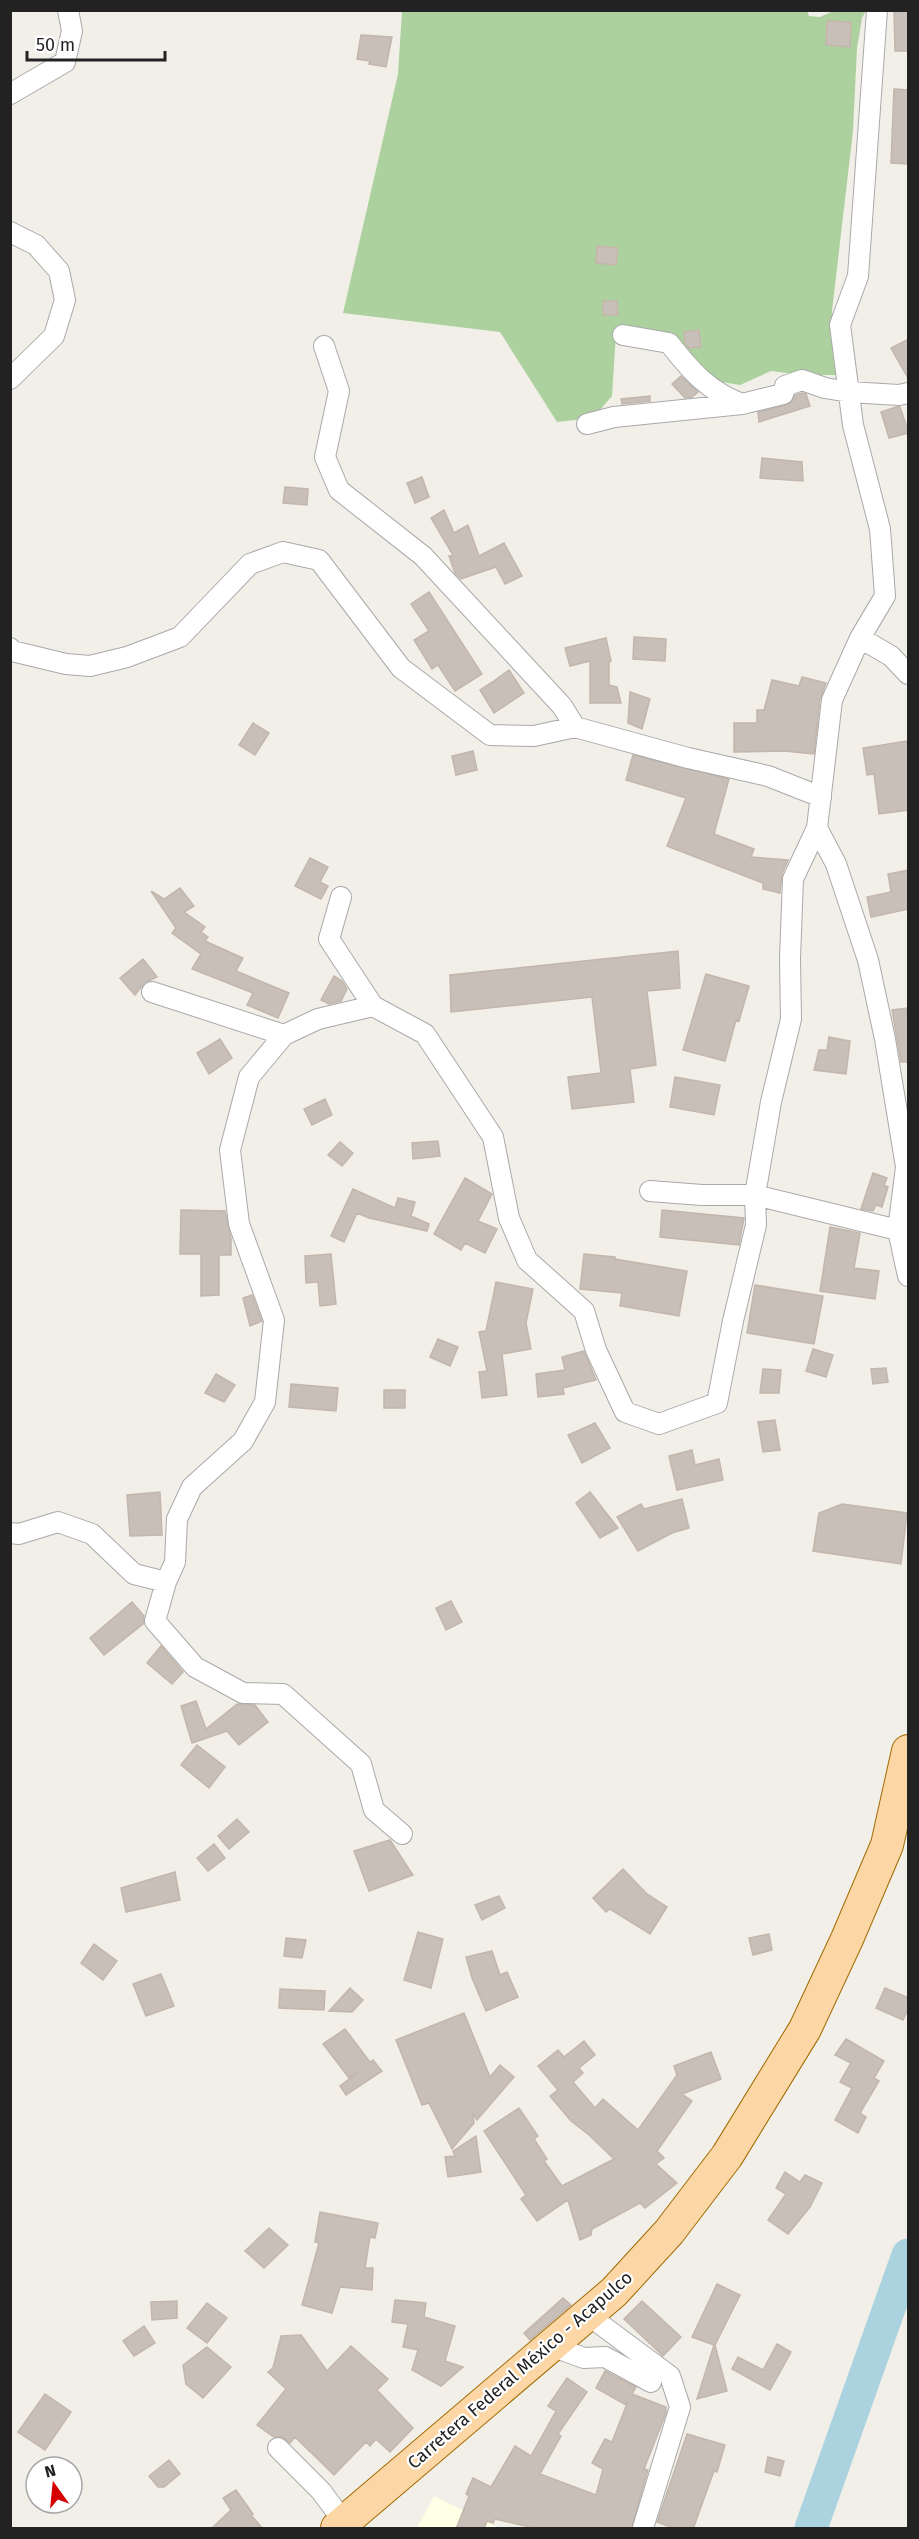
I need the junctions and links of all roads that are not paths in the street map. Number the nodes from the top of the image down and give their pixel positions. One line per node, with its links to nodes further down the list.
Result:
1 (68, 10): 3 (street)
2 (877, 10): 8 (street)
3 (10, 94)
4 (10, 232): 7 (street)
5 (622, 335): 10 (street)
6 (324, 346): 15 (street)
7 (10, 379)
8 (849, 392): 9 (street); 10 (street); 12 (street)
9 (909, 393)
10 (742, 404): 11 (street)
11 (587, 424)
12 (860, 638): 14 (street); 16 (street)
13 (10, 648): 15 (street)
14 (909, 674)
15 (576, 727): 16 (street)
16 (821, 797): 17 (street)
17 (817, 828): 23 (street); 24 (street)
18 (341, 897): 20 (street)
19 (152, 992): 21 (street)
20 (373, 1006): 21 (street); 23 (street)
21 (284, 1035): 27 (street)
22 (650, 1191): 23 (street)
23 (755, 1195): 24 (street)
24 (898, 1230): 25 (street)
25 (909, 1276)
26 (10, 1533): 27 (street)
27 (166, 1582): 29 (street)
28 (909, 1751): 30 (main road, Carretera Federal México - Acapulco)
29 (402, 1834)
30 (588, 2315): 31 (main road, Carretera Federal México - Acapulco); 35 (street)
31 (551, 2346): 32 (street); 34 (main road, Carretera Federal México - Acapulco)
32 (651, 2382)
33 (278, 2448): 34 (street)
34 (340, 2525)
35 (643, 2529)

